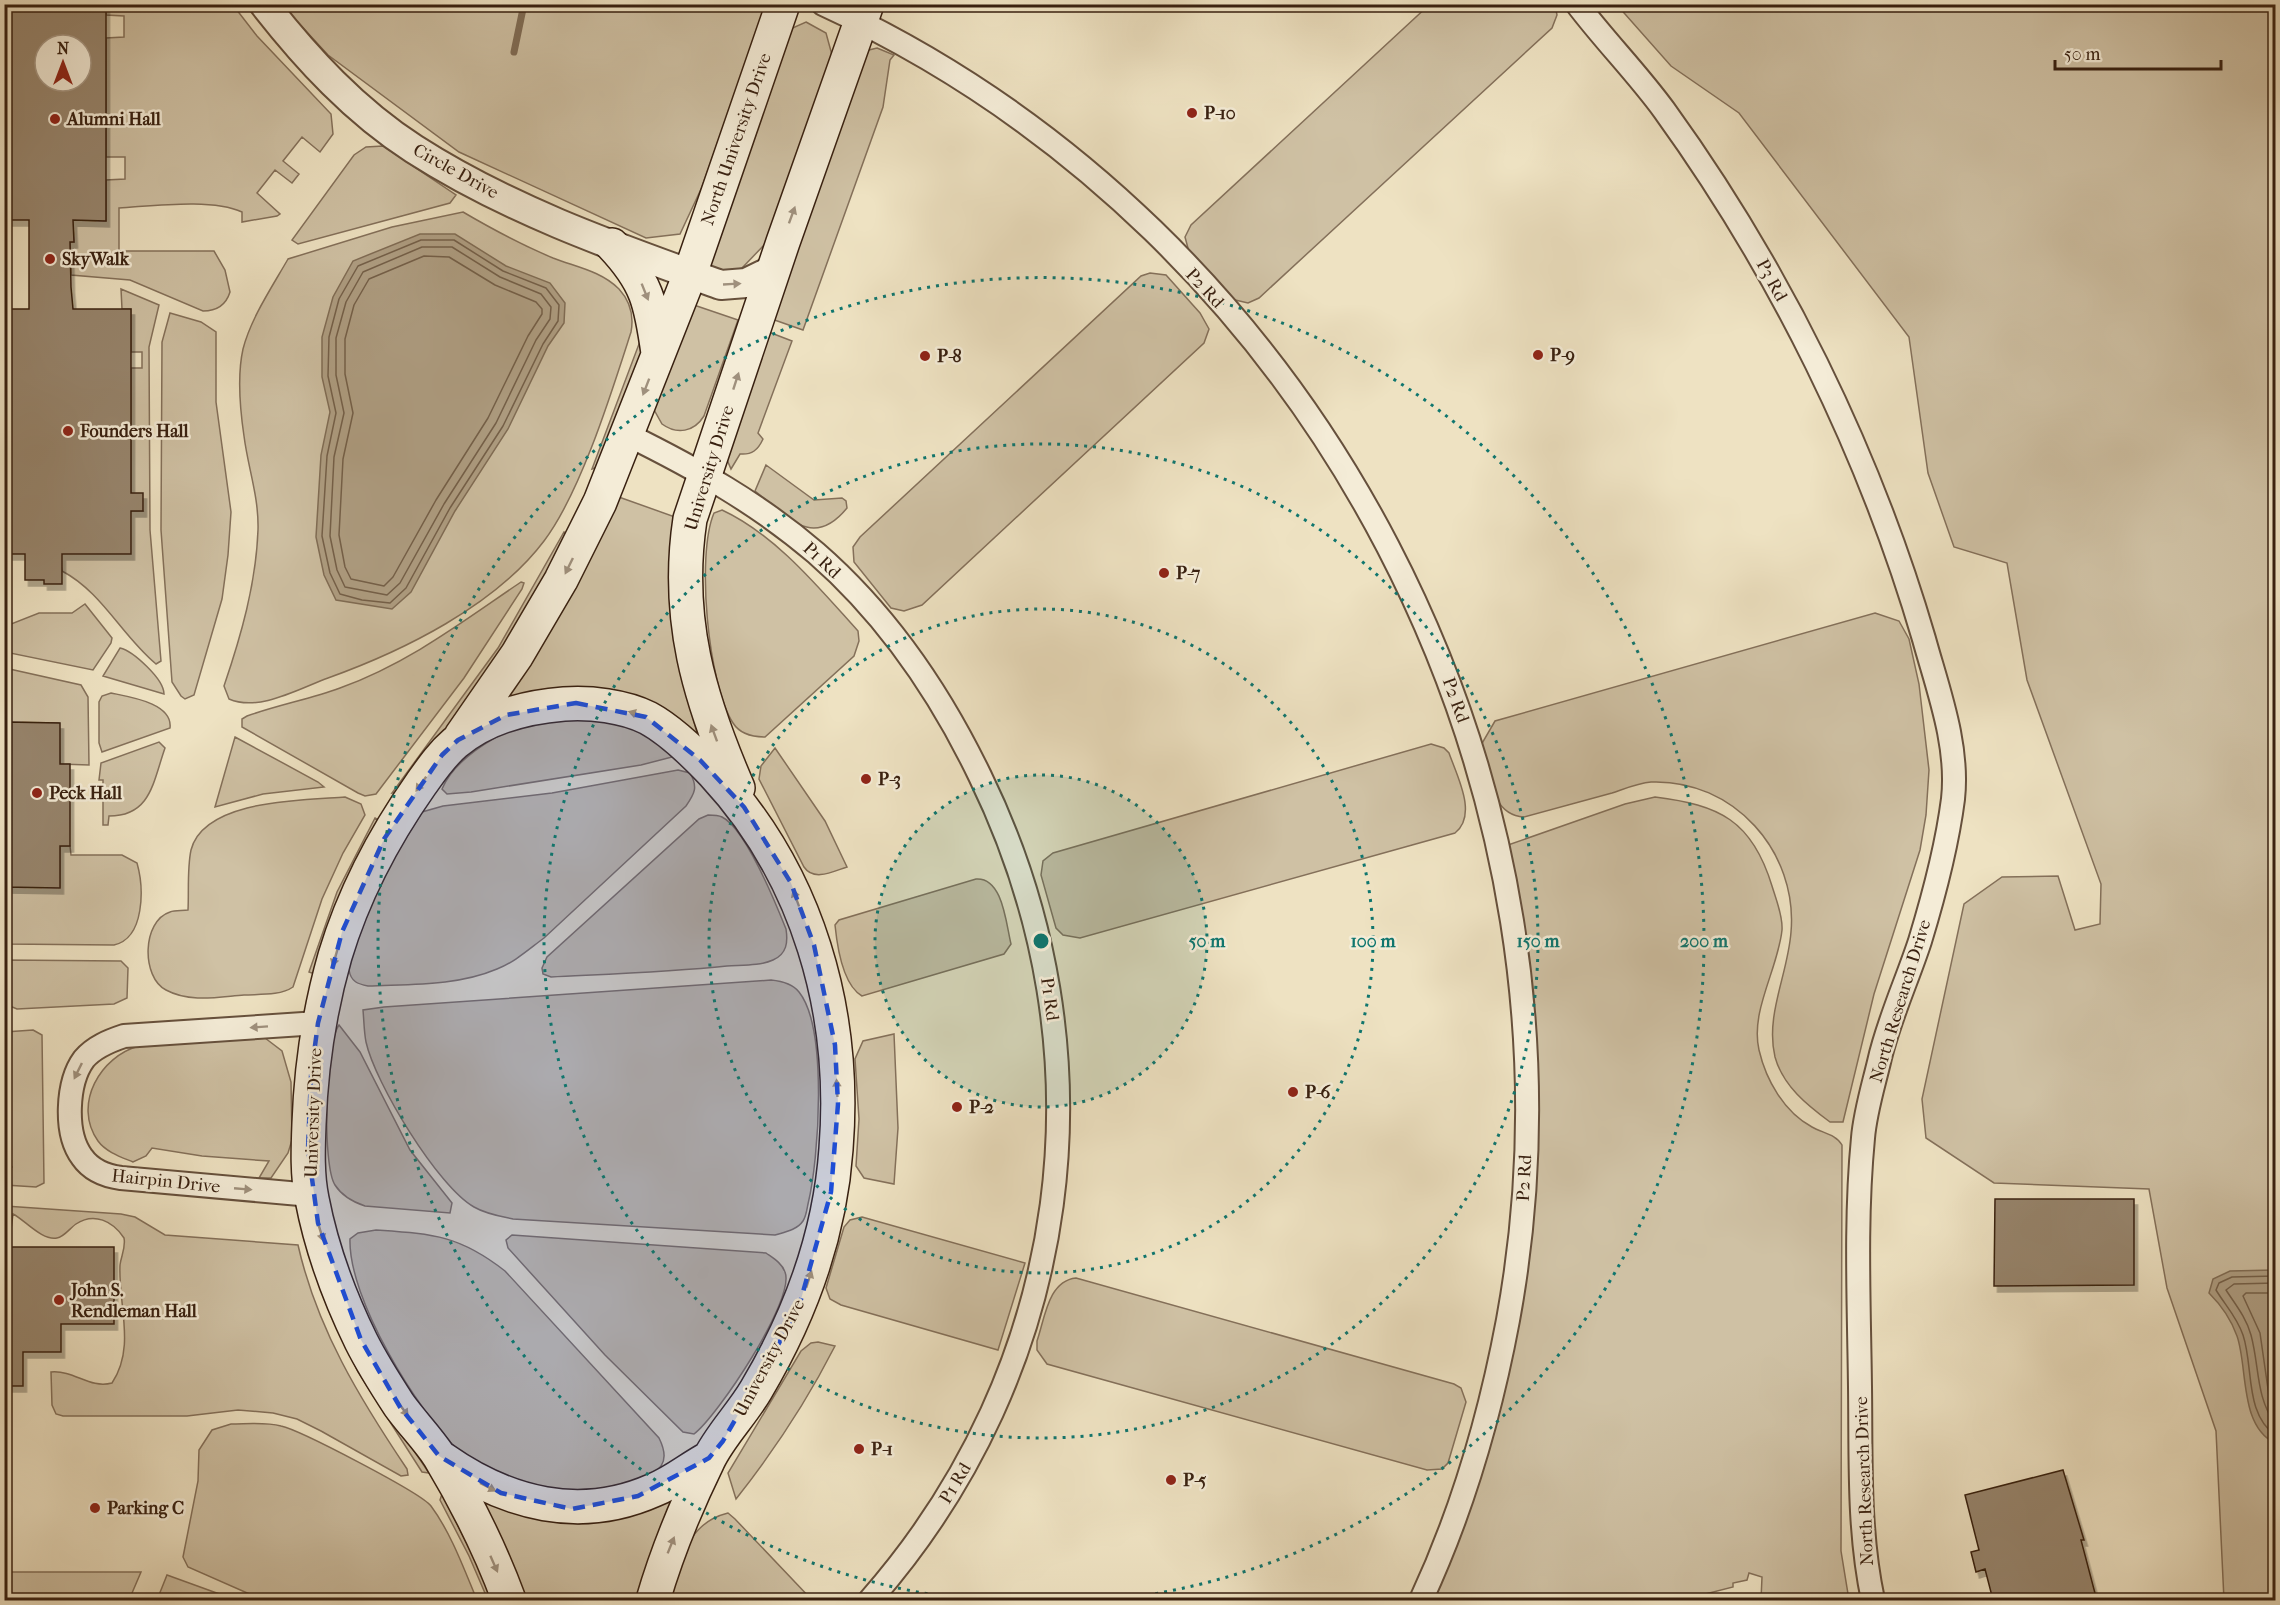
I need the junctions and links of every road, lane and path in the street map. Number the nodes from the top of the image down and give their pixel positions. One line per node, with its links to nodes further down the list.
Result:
1 (264, 4): 6 (street, Circle Drive)
2 (783, 4): 8 (main road, North University Drive)
3 (823, 4): 5 (street, P2 Rd)
4 (1576, 4): 12 (street, P3 Rd)
5 (864, 13): 7 (main road, one-way to 5); 22 (street, P2 Rd)
6 (612, 245): 8 (street, Circle Drive); 9 (main road, one-way to 9)
7 (773, 270): 8 (street, Circle Drive, one-way to 7); 11 (main road, University Drive, one-way to 7)
8 (690, 274): 9 (main road, University Drive)
9 (658, 355): 10 (main road, University Drive, one-way to 10)
10 (628, 435): 11 (street, P1 Rd); 13 (main road, University Drive, one-way to 13)
11 (705, 474): 14 (main road, University Drive, one-way to 11); 21 (street, P1 Rd)
12 (1909, 588): 23 (street, North Research Drive)
13 (458, 740): 14 (main road, University Drive, one-way to 13); 15 (main road, University Drive, one-way to 15)
14 (744, 807): 18 (main road, University Drive, one-way to 14)
15 (318, 1023): 16 (main road, University Drive); 16 (street, Hairpin Drive, one-way to 16)
16 (311, 1195): 17 (main road, University Drive, one-way to 17)
17 (439, 1456): 18 (main road, University Drive, one-way to 18); 19 (main road, University Drive, one-way to 19)
18 (709, 1458): 20 (main road, University Drive, one-way to 18)
19 (509, 1600)
20 (653, 1600)
21 (870, 1600)
22 (1421, 1600)
23 (1873, 1600)

